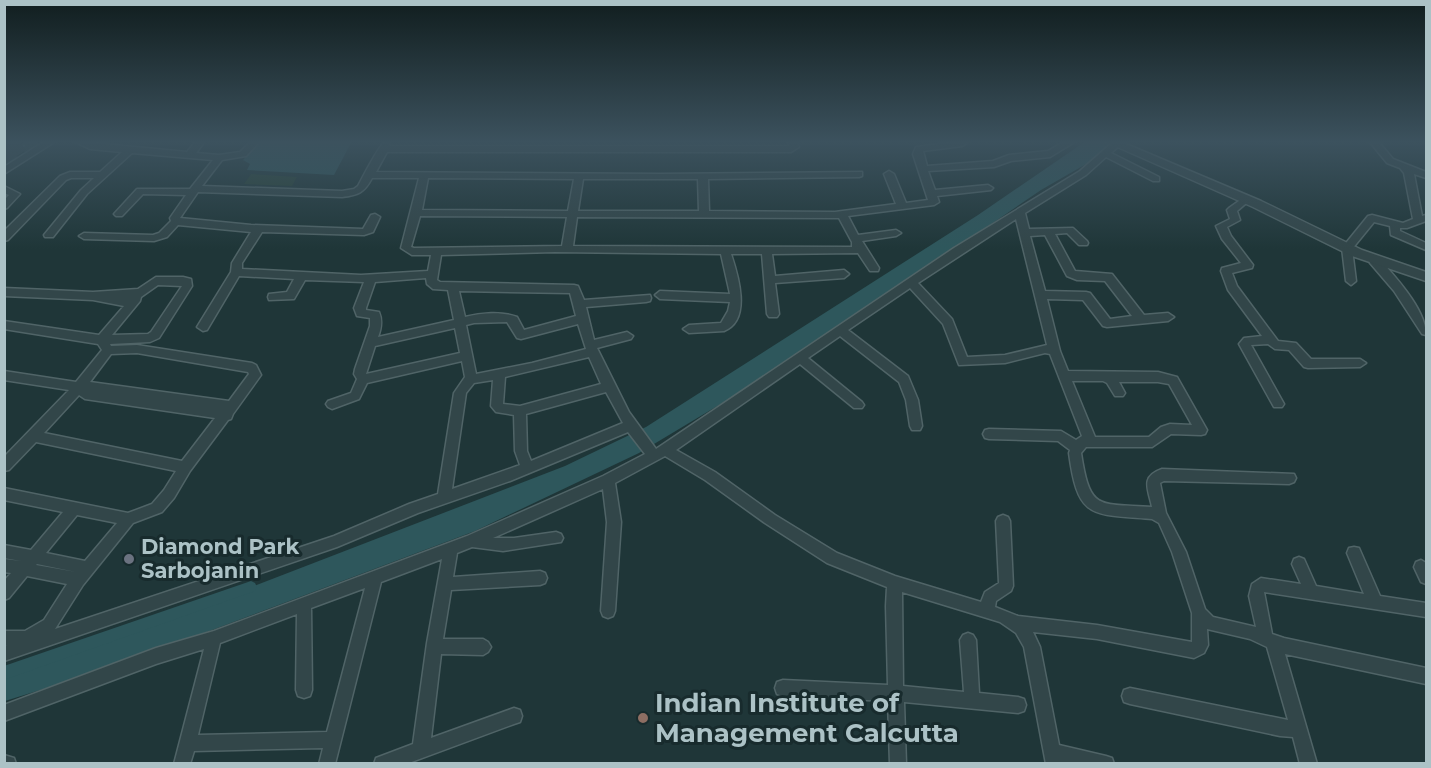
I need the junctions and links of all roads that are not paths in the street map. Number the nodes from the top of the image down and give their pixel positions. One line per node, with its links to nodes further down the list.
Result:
1 (424, 176): 25 (street)
2 (68, 177): 40 (street)
3 (102, 177): 38 (street)
4 (204, 177): 19 (street)
5 (368, 177): 19 (street)
6 (579, 177): 26 (street)
7 (693, 177): 8 (street)
8 (703, 177): 9 (street); 29 (street)
9 (711, 177)
10 (890, 177): 23 (street)
11 (926, 177): 20 (street)
12 (1076, 177): 24 (street)
13 (1153, 177): 16 (street)
14 (1193, 177): 21 (street)
15 (1411, 177): 31 (street)
16 (1156, 179)
17 (988, 188): 20 (street)
18 (4, 189): 22 (street)
19 (194, 190): 27 (street); 32 (street)
20 (933, 193): 23 (street)
21 (1246, 199): 43 (street); 82 (street)
22 (4, 206)
23 (902, 206): 28 (street)
24 (1018, 211): 37 (street); 59 (street)
25 (416, 213): 26 (street); 48 (street)
26 (573, 213): 29 (street); 45 (street)
27 (119, 214)
28 (842, 214): 29 (street); 41 (street)
29 (704, 215)
30 (375, 217): 34 (street)
31 (1422, 219): 33 (street)
32 (176, 222): 34 (street); 39 (street)
33 (1395, 225): 43 (street); 44 (street)
34 (251, 228): 51 (street)
35 (1048, 231): 37 (street); 42 (street); 74 (street)
36 (896, 233): 41 (street)
37 (1025, 233): 62 (street)
38 (49, 235)
39 (84, 236)
40 (4, 238)
41 (857, 242): 47 (street); 50 (street)
42 (1083, 243)
43 (1347, 248): 49 (street); 58 (street)
44 (1426, 248)
45 (567, 249): 46 (street); 48 (street)
46 (725, 251): 47 (street); 68 (street)
47 (767, 251): 57 (street)
48 (437, 252): 52 (street)
49 (1374, 260): 55 (street); 80 (street)
50 (874, 268)
51 (236, 272): 54 (street); 77 (street)
52 (432, 274): 56 (street); 60 (street)
53 (844, 274): 57 (street)
54 (302, 275): 56 (street); 66 (street)
55 (1426, 277)
56 (371, 278): 83 (street)
57 (770, 280): 71 (street)
58 (1351, 281)
59 (911, 282): 79 (street); 86 (street)
60 (453, 287): 70 (street); 75 (street)
61 (4, 292): 65 (street)
62 (1040, 292): 74 (street); 86 (street)
63 (141, 293): 65 (street); 69 (street); 84 (street)
64 (660, 295): 68 (street)
65 (93, 296): 69 (street)
66 (273, 297)
67 (646, 298): 70 (street)
68 (736, 298): 78 (street)
69 (130, 303): 84 (street)
70 (579, 304): 73 (street)
71 (773, 314)
72 (1168, 317): 74 (street)
73 (581, 319): 75 (street); 85 (street)
74 (1142, 320)
75 (459, 324): 83 (street); 87 (street)
76 (4, 325): 84 (street)
77 (203, 327)
78 (689, 329)
79 (840, 330): 88 (street); 104 (street)
80 (1426, 331)
81 (627, 336): 85 (street)
82 (1269, 340): 89 (street); 100 (street)
83 (369, 343): 94 (street)
84 (105, 345): 97 (street); 102 (street)
85 (592, 348): 91 (street); 96 (street)
86 (1054, 351): 92 (street)
87 (465, 356): 94 (street); 95 (street)
88 (800, 358): 101 (street); 109 (street)
89 (1360, 363)
90 (4, 375): 97 (street)
91 (499, 375): 95 (street); 103 (street)
92 (1066, 376): 93 (street); 108 (street)
93 (1109, 378): 98 (street); 108 (street)
94 (363, 379): 99 (street)
95 (471, 379): 116 (street)
96 (610, 386): 103 (street); 105 (street)
97 (80, 387): 102 (street); 107 (street)
98 (1119, 393)
99 (332, 404)
100 (1278, 404)
101 (858, 405)
102 (230, 410): 111 (street)
103 (520, 411): 112 (street)
104 (916, 426)
105 (632, 427): 109 (street); 112 (street)
106 (989, 434): 108 (street)
107 (33, 436): 110 (street); 111 (street)
108 (1081, 445): 118 (street)
109 (656, 452): 114 (street); 133 (street)
110 (4, 466)
111 (185, 467): 119 (street)
112 (527, 468): 116 (street)
113 (1289, 478): 118 (street)
114 (608, 480): 122 (street); 140 (street)
115 (4, 494): 117 (street)
116 (444, 498): 150 (street)
117 (70, 507): 119 (street); 126 (street)
118 (1160, 515): 142 (street)
119 (128, 519): 128 (street)
120 (1003, 522): 141 (street)
121 (556, 538): 122 (street)
122 (472, 541): 123 (street)
123 (451, 549): 129 (street); 134 (street)
124 (4, 551): 126 (street)
125 (1354, 553): 137 (street)
126 (20, 562): 128 (street); 131 (street); 132 (street); 136 (street)
127 (1299, 564): 135 (street)
128 (88, 568): 132 (street)
129 (375, 578): 138 (street); 161 (street)
130 (540, 578): 134 (street)
131 (4, 579)
132 (78, 580): 144 (street)
133 (895, 583): 141 (street); 154 (street)
134 (444, 584): 148 (street)
135 (1311, 591): 137 (street); 147 (street)
136 (4, 593)
137 (1375, 601): 139 (street)
138 (304, 604): 145 (street); 153 (street)
139 (1426, 610)
140 (608, 611)
141 (987, 611): 143 (street)
142 (1199, 613): 143 (street); 147 (street)
143 (1018, 623): 164 (street)
144 (4, 638)
145 (214, 638): 158 (street); 162 (street)
146 (968, 639): 156 (street)
147 (1270, 641): 151 (street); 160 (street)
148 (435, 643): 149 (street); 163 (street)
149 (483, 647)
150 (4, 654)
151 (1426, 676)
152 (783, 688): 154 (street)
153 (304, 690)
154 (897, 693): 156 (street); 168 (street)
155 (1130, 696): 160 (street)
156 (972, 700): 157 (street)
157 (1018, 705)
158 (4, 712)
159 (514, 716): 163 (street)
160 (1300, 729): 170 (street)
161 (333, 740): 162 (street); 166 (street)
162 (188, 743): 165 (street)
163 (421, 749): 167 (street)
164 (1053, 758): 169 (street)
165 (182, 764)
166 (327, 764)
167 (382, 764)
168 (898, 764)
169 (1106, 764)
170 (1310, 764)

